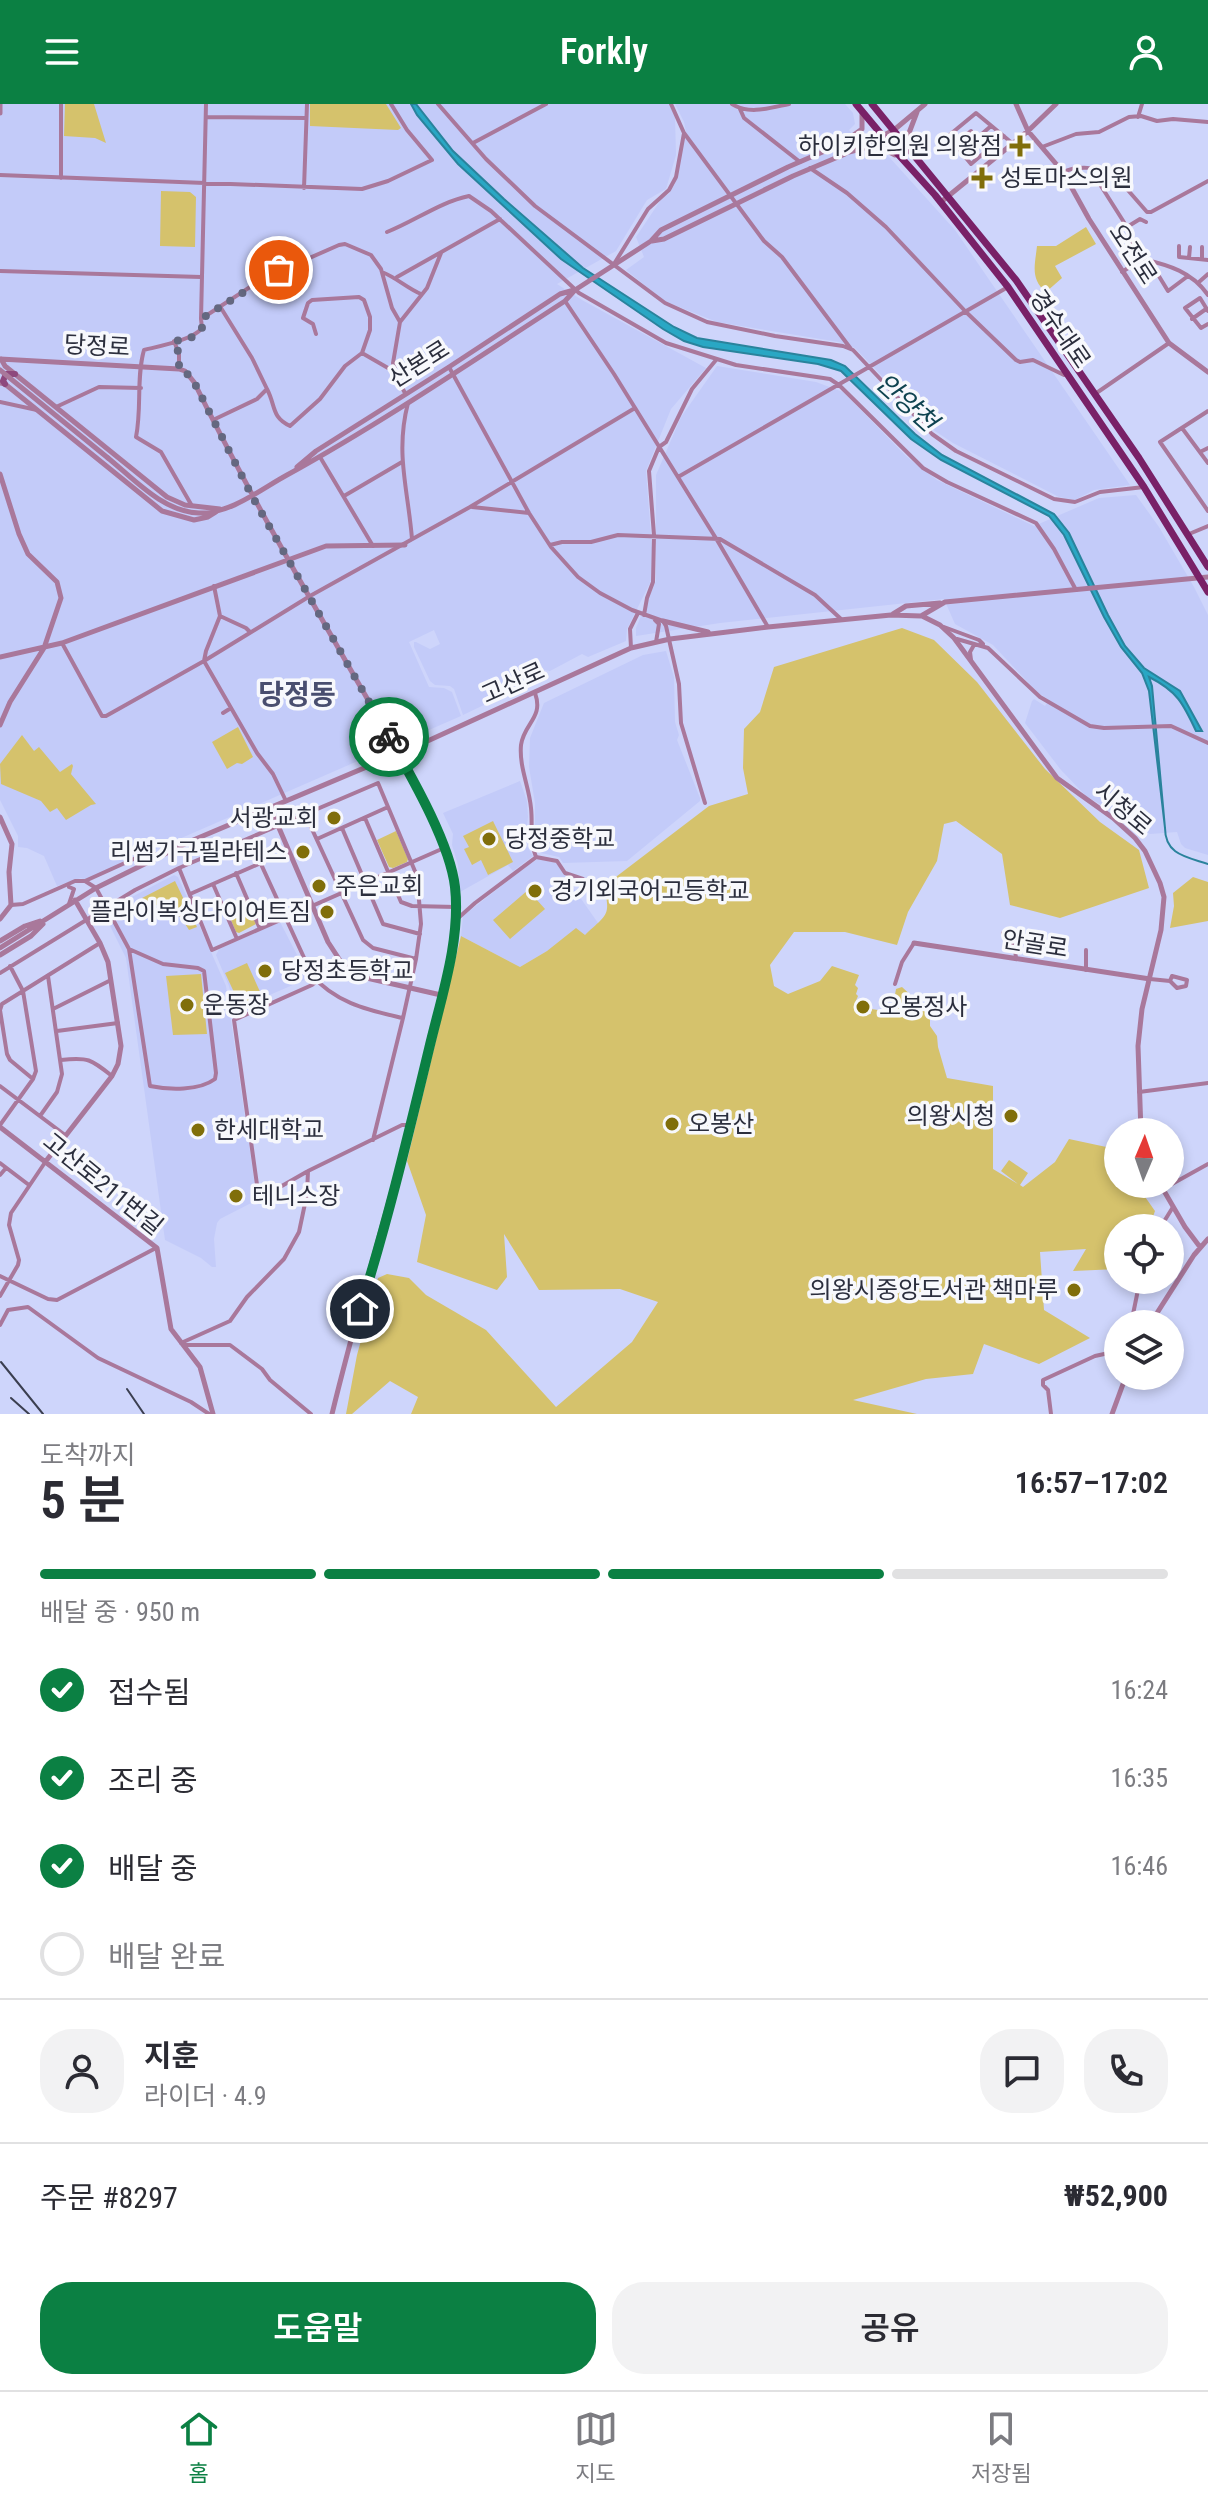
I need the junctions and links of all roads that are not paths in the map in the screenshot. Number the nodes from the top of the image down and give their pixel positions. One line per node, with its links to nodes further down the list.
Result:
1 (0, 104): 20 (street)
2 (61, 104): 46 (street)
3 (206, 104): 21 (street)
4 (307, 104): 23 (street)
5 (391, 104): 50 (street)
6 (438, 104): 33 (street)
7 (546, 104): 33 (street)
8 (671, 104): 29 (street)
9 (732, 104): 18 (street)
10 (789, 104): 16 (street)
11 (872, 104): 26 (main road, 경수대로)
12 (925, 104): 19 (street)
13 (1016, 104): 28 (street, 오전로)
14 (1056, 104): 28 (street)
15 (1142, 104): 22 (street)
16 (763, 106): 18 (street)
17 (859, 107): 30 (main road, 경수대로); 35 (street)
18 (740, 109): 42 (street)
19 (919, 109): 26 (street); 39 (street)
20 (0, 113)
21 (206, 117): 23 (street); 49 (street)
22 (1138, 117): 24 (street); 37 (street)
23 (306, 118): 50 (street)
24 (1208, 122)
25 (991, 126): 31 (street); 36 (street); 38 (street)
26 (894, 130): 30 (street); 39 (main road, 경수대로)
27 (971, 131): 36 (street)
28 (1028, 131): 34 (street); 37 (street, 오전로)
29 (684, 133): 51 (street); 67 (street)
30 (882, 136): 32 (street); 41 (main road, 경수대로)
31 (1004, 136): 34 (street); 38 (street)
32 (858, 142): 35 (street); 40 (street)
33 (473, 143): 67 (street)
34 (1012, 143): 52 (street)
35 (841, 144): 42 (street)
36 (954, 144): 38 (street)
37 (1042, 147): 44 (street, 오전로)
38 (961, 152)
39 (912, 153): 52 (main road, 경수대로)
40 (845, 154): 41 (street); 43 (street)
41 (903, 160): 53 (main road, 경수대로)
42 (800, 162): 51 (street)
43 (810, 168): 54 (street); 84 (street)
44 (1063, 172): 47 (street); 70 (street, 오전로)
45 (0, 175): 46 (street)
46 (61, 178): 49 (street)
47 (1208, 181)
48 (1105, 183): 57 (street)
49 (204, 184): 50 (street); 74 (street)
50 (304, 188)
51 (731, 196): 54 (street); 59 (street)
52 (948, 196): 53 (street); 111 (main road, 경수대로)
53 (941, 202): 77 (main road, 경수대로)
54 (737, 203): 59 (street); 92 (street)
55 (500, 219): 58 (street); 63 (street); 78 (street)
56 (1146, 222): 57 (street)
57 (1127, 227): 65 (street)
58 (387, 232)
59 (651, 241): 67 (street)
60 (1179, 246): 64 (street)
61 (1190, 247): 64 (street)
62 (1202, 247): 66 (street)
63 (441, 252): 75 (street); 79 (street)
64 (1189, 258): 66 (street)
65 (1142, 259): 70 (street); 73 (street)
66 (1205, 260)
67 (610, 268): 78 (street); 92 (street)
68 (0, 271): 74 (street)
69 (382, 272): 75 (street); 82 (street); 87 (street)
70 (1122, 272): 91 (street, 오전로)
71 (1157, 273): 73 (street)
72 (1208, 274): 76 (street)
73 (1189, 276): 76 (street)
74 (201, 277): 85 (street)
75 (397, 277): 79 (street)
76 (1199, 282): 80 (street)
77 (1008, 287): 84 (street); 105 (main road, 경수대로)
78 (577, 289): 81 (street, 산본로); 95 (street); 97 (street, 산본로)
79 (421, 294): 87 (street)
80 (1208, 295)
81 (565, 301): 103 (street, 산본로); 115 (street)
82 (221, 308): 85 (street); 109 (street)
83 (1207, 310): 86 (street); 86 (street)
84 (966, 312): 99 (street); 105 (street)
85 (201, 319): 90 (street)
86 (1192, 319): 88 (street)
87 (400, 322): 98 (street)
88 (1208, 324)
89 (316, 334): 93 (street)
90 (174, 341): 96 (street); 100 (street)
91 (1169, 343): 102 (street, 오전로); 111 (street)
92 (853, 350): 99 (street)
93 (362, 353): 98 (street); 109 (street)
94 (0, 359): 96 (street, 당정로); 104 (street)
95 (717, 359): 107 (street); 120 (street)
96 (141, 367): 100 (street, 당정로); 108 (street)
97 (449, 367): 103 (street); 110 (street, 산본로)
98 (395, 368): 110 (street)
99 (868, 368): 107 (street); 130 (street)
100 (179, 369): 118 (street)
101 (0, 370): 135 (street, 산본로, bridge)
102 (1208, 372)
103 (454, 373): 112 (street, 산본로); 129 (street)
104 (15, 374): 106 (main road); 114 (street)
105 (1066, 376): 130 (main road, 경수대로)
106 (2, 382): 116 (street)
107 (839, 385): 128 (street); 150 (street)
108 (141, 388): 114 (street); 133 (street)
109 (267, 389): 118 (street)
110 (405, 393): 127 (street, 산본로)
111 (1095, 394): 139 (main road, 경수대로)
112 (409, 400): 123 (street, 산본로); 124 (street)
113 (0, 402): 116 (street)
114 (56, 407): 133 (street)
115 (635, 408): 120 (street); 129 (street)
116 (39, 411): 135 (street)
117 (1208, 411): 119 (street)
118 (213, 420): 131 (street)
119 (1182, 428): 122 (street); 136 (street)
120 (659, 447): 128 (street); 140 (street)
121 (1208, 448): 122 (street)
122 (1200, 452): 125 (street)
123 (320, 457): 127 (street, 산본로); 132 (street)
124 (402, 462): 132 (street); 142 (street)
125 (1208, 463)
126 (0, 474): 171 (street)
127 (286, 475): 131 (street, 산본로)
128 (678, 477): 141 (street)
129 (513, 481): 134 (street); 137 (street)
130 (1144, 487): 148 (main road, 경수대로)
131 (252, 496): 135 (street, 산본로); 146 (street)
132 (344, 496): 145 (street)
133 (192, 506): 135 (street)
134 (470, 507): 137 (street); 142 (street)
135 (220, 510)
136 (1208, 511)
137 (529, 513): 144 (street)
138 (1208, 526): 139 (street)
139 (1189, 534): 147 (main road, 경수대로)
140 (654, 535): 141 (street); 144 (street); 154 (street)
141 (716, 538): 159 (street); 162 (street)
142 (412, 539): 143 (street)
143 (405, 545): 145 (street); 152 (street)
144 (550, 545): 154 (street)
145 (373, 546): 146 (street)
146 (287, 558): 149 (street); 152 (street)
147 (1208, 567)
148 (1204, 577): 150 (street); 151 (main road, 경수대로)
149 (214, 586): 156 (street); 168 (street)
150 (1078, 590): 153 (street)
151 (1208, 592)
152 (310, 596): 163 (street); 181 (street)
153 (945, 602): 155 (street); 157 (street); 161 (street)
154 (641, 614): 158 (street); 172 (street)
155 (891, 615): 157 (street, 고산로); 159 (street, 고산로)
156 (220, 616): 163 (street); 175 (street)
157 (921, 616): 161 (street, 시청로)
158 (654, 618): 160 (street); 167 (street)
159 (841, 619): 162 (street, 고산로)
160 (663, 621): 164 (street); 166 (street)
161 (940, 625): 165 (street, 시청로); 170 (street)
162 (768, 627): 164 (street, 고산로)
163 (250, 632): 175 (street)
164 (712, 633): 166 (street, 고산로)
165 (954, 638): 169 (street); 174 (street, 시청로)
166 (670, 639): 167 (street, 고산로); 183 (street)
167 (656, 642): 172 (street, 고산로)
168 (62, 643): 171 (street); 175 (street)
169 (974, 645): 170 (street); 174 (street)
170 (985, 646): 180 (street)
171 (44, 648): 173 (street); 179 (street)
172 (631, 648): 176 (street, 고산로)
173 (0, 657)
174 (971, 660): 238 (street, 시청로)
175 (204, 661): 177 (street)
176 (535, 693): 181 (street, 고산로); 195 (street)
177 (231, 708): 178 (street); 182 (street)
178 (223, 713)
179 (0, 725)
180 (1208, 743)
181 (399, 753): 182 (street, 고산로); 193 (street)
182 (286, 801): 184 (street, 고산로)
183 (705, 803)
184 (270, 807): 189 (street); 194 (street, 고산로)
185 (389, 807): 186 (street); 188 (street); 196 (street)
186 (305, 814): 189 (street); 192 (street)
187 (0, 817): 210 (street)
188 (365, 818): 190 (street); 199 (street)
189 (278, 825): 191 (street); 211 (street)
190 (342, 828): 192 (street); 202 (street)
191 (249, 838): 197 (street); 198 (street)
192 (317, 839): 206 (street)
193 (445, 848): 196 (street); 214 (street)
194 (162, 855): 201 (street); 205 (street, 고산로)
195 (536, 857): 208 (street); 219 (street)
196 (412, 862): 199 (street); 213 (street)
197 (261, 863): 200 (street); 216 (street)
198 (179, 868): 207 (street); 212 (street)
199 (388, 872): 202 (street); 213 (street)
200 (236, 873): 203 (street); 220 (street)
201 (85, 881): 204 (street); 205 (street)
202 (365, 882): 206 (street); 222 (street)
203 (213, 884): 207 (street); 223 (street)
204 (67, 887): 209 (street); 210 (street)
205 (96, 888): 209 (street, 고산로); 212 (street)
206 (341, 893): 211 (street); 231 (street)
207 (190, 894): 223 (street)
208 (605, 897)
209 (72, 902): 215 (street, 고산로); 218 (street)
210 (11, 905): 217 (street)
211 (312, 905): 216 (street); 233 (street)
212 (106, 906): 218 (street); 228 (street)
213 (421, 906): 214 (street); 222 (street)
214 (456, 907): 219 (street)
215 (49, 918): 224 (street); 227 (street, 고산로); 230 (street)
216 (285, 918): 220 (street); 241 (street)
217 (0, 919)
218 (87, 919): 225 (street); 234 (street)
219 (456, 920): 245 (street)
220 (260, 929): 223 (street)
221 (1003, 933): 232 (street)
222 (420, 934): 231 (street)
223 (237, 939)
224 (0, 941)
225 (100, 943): 237 (street); 239 (street)
226 (914, 943): 232 (street, 안골로); 242 (street)
227 (0, 948)
228 (129, 949): 228 (street)
229 (1086, 950): 235 (street)
230 (0, 955)
231 (416, 959): 243 (street)
232 (1016, 959): 235 (street, 안골로)
233 (341, 962): 241 (street); 243 (street)
234 (10, 966): 236 (street); 244 (street)
235 (1086, 970): 238 (street, 안골로)
236 (0, 973)
237 (48, 976): 244 (street); 246 (street)
238 (1150, 979): 240 (street); 255 (street, 시청로)
239 (111, 980): 246 (street); 248 (street)
240 (1170, 981)
241 (317, 982): 247 (street); 267 (street)
242 (895, 984)
243 (409, 989): 245 (street); 247 (street)
244 (23, 991): 252 (street); 252 (street)
245 (441, 995): 259 (street)
246 (53, 1009): 249 (street)
247 (403, 1018): 262 (street)
248 (118, 1023): 249 (street); 251 (street)
249 (57, 1031): 250 (street)
250 (61, 1060): 251 (street); 257 (street)
251 (112, 1076): 261 (street)
252 (33, 1079): 256 (street)
253 (1208, 1083): 255 (street)
254 (0, 1086): 256 (street)
255 (1139, 1092): 258 (street, 시청로)
256 (18, 1101): 257 (street); 260 (street)
257 (40, 1116): 261 (street)
258 (1140, 1118)
259 (410, 1125): 262 (street); 287 (street)
260 (0, 1126): 263 (street, 고산로211번길)
261 (65, 1135): 263 (street)
262 (373, 1140): 267 (street)
263 (46, 1161): 270 (street); 276 (street, 고산로211번길)
264 (0, 1163): 266 (street)
265 (1208, 1164): 269 (street)
266 (6, 1168): 268 (street); 270 (street)
267 (308, 1171): 282 (street)
268 (0, 1175)
269 (1184, 1176)
270 (29, 1185): 278 (street)
271 (1168, 1198): 272 (street)
272 (1173, 1207): 273 (street); 275 (street)
273 (1169, 1214)
274 (1208, 1239): 275 (street)
275 (1200, 1247): 280 (street)
276 (157, 1248): 278 (street); 282 (street, 고산로211번길)
277 (0, 1276): 278 (street)
278 (10, 1281): 279 (street)
279 (0, 1296)
280 (1159, 1310)
281 (0, 1325): 285 (street)
282 (182, 1344): 285 (street, 고산로211번길); 286 (street)
283 (1104, 1354): 288 (street)
284 (1121, 1390): 289 (street)
285 (211, 1414)
286 (311, 1414)
287 (332, 1414)
288 (1051, 1414)
289 (1112, 1414)

